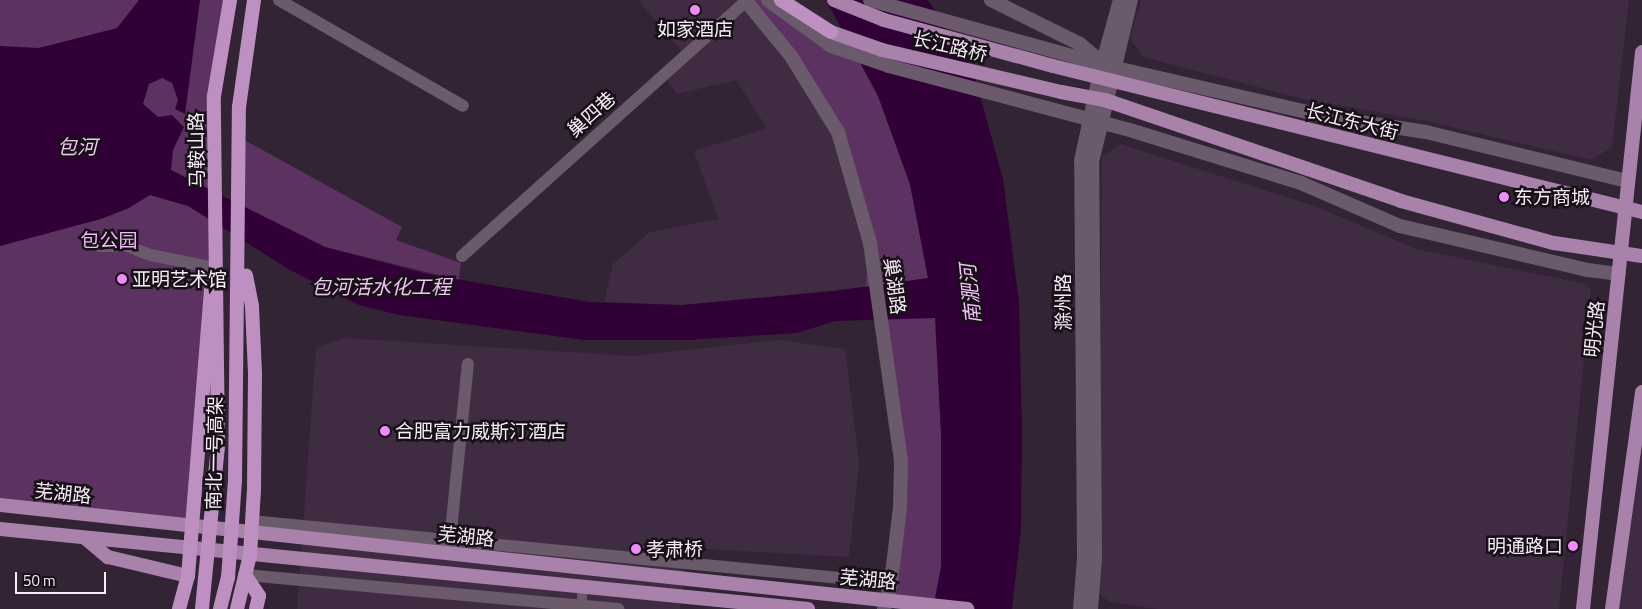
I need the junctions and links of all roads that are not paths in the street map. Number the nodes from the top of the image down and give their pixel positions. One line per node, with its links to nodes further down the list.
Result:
1 (230, 0): 23 (highway, 马鞍山路)
2 (254, 0): 24 (highway)
3 (279, 0): 17 (street)
4 (746, 0): 26 (street, 巢四巷); 44 (street, 巢湖路)
5 (768, 0): 12 (street)
6 (780, 0): 12 (highway)
7 (834, 0): 14 (main road, 长江路桥)
8 (870, 0): 15 (street)
9 (991, 0): 15 (street)
10 (1120, 0): 15 (street, 滁州路)
11 (1131, 0): 15 (street, 滁州路)
12 (831, 39): 16 (main road, 长江路桥); 18 (street)
13 (1642, 52): 19 (main road, 明光路)
14 (1053, 66): 15 (main road, 长江东大街)
15 (1106, 72): 16 (street, 滁州路); 19 (street); 20 (main road, 长江东大街)
16 (1099, 98): 18 (street, 滁州路); 25 (main road)
17 (463, 106)
18 (1094, 120): 29 (street); 57 (street, 滁州路); 58 (street, 滁州路)
19 (1627, 181): 20 (main road, 明光路)
20 (1624, 209): 21 (main road, 长江东大街); 25 (main road, 明光路)
21 (1642, 212)
22 (99, 246): 28 (street)
23 (217, 246): 28 (highway); 30 (highway, 马鞍山路)
24 (239, 246): 36 (highway); 49 (highway, 南北一号高架)
25 (1621, 254): 27 (main road); 29 (main road, 明光路)
26 (462, 256)
27 (1642, 256)
28 (214, 268): 35 (highway)
29 (1619, 274): 59 (main road, 明光路)
30 (218, 300): 48 (highway, 南北一号高架)
31 (468, 364): 39 (street)
32 (1642, 392): 33 (main road)
33 (1641, 409): 60 (main road)
34 (0, 505): 35 (main road, 芜湖路)
35 (192, 524): 36 (main road, 芜湖路); 40 (highway)
36 (252, 527): 39 (street); 41 (highway); 46 (main road, 芜湖路)
37 (0, 529): 38 (main road, 芜湖路)
38 (85, 538): 40 (main road, 芜湖路); 43 (main road)
39 (450, 540): 44 (street)
40 (191, 550): 41 (main road, 芜湖路); 43 (highway)
41 (250, 555): 42 (highway); 45 (main road, 芜湖路)
42 (245, 575): 50 (highway); 51 (highway); 52 (highway); 54 (street)
43 (188, 576): 47 (highway)
44 (891, 583): 46 (street, 巢湖路)
45 (583, 587): 53 (street); 55 (main road, 芜湖路)
46 (886, 604): 56 (main road, 芜湖路)
47 (179, 609)
48 (202, 609)
49 (220, 609)
50 (237, 609)
51 (246, 609)
52 (256, 609)
53 (581, 609)
54 (618, 609)
55 (808, 609)
56 (967, 609)
57 (1080, 609)
58 (1091, 609)
59 (1583, 609)
60 (1612, 609)

